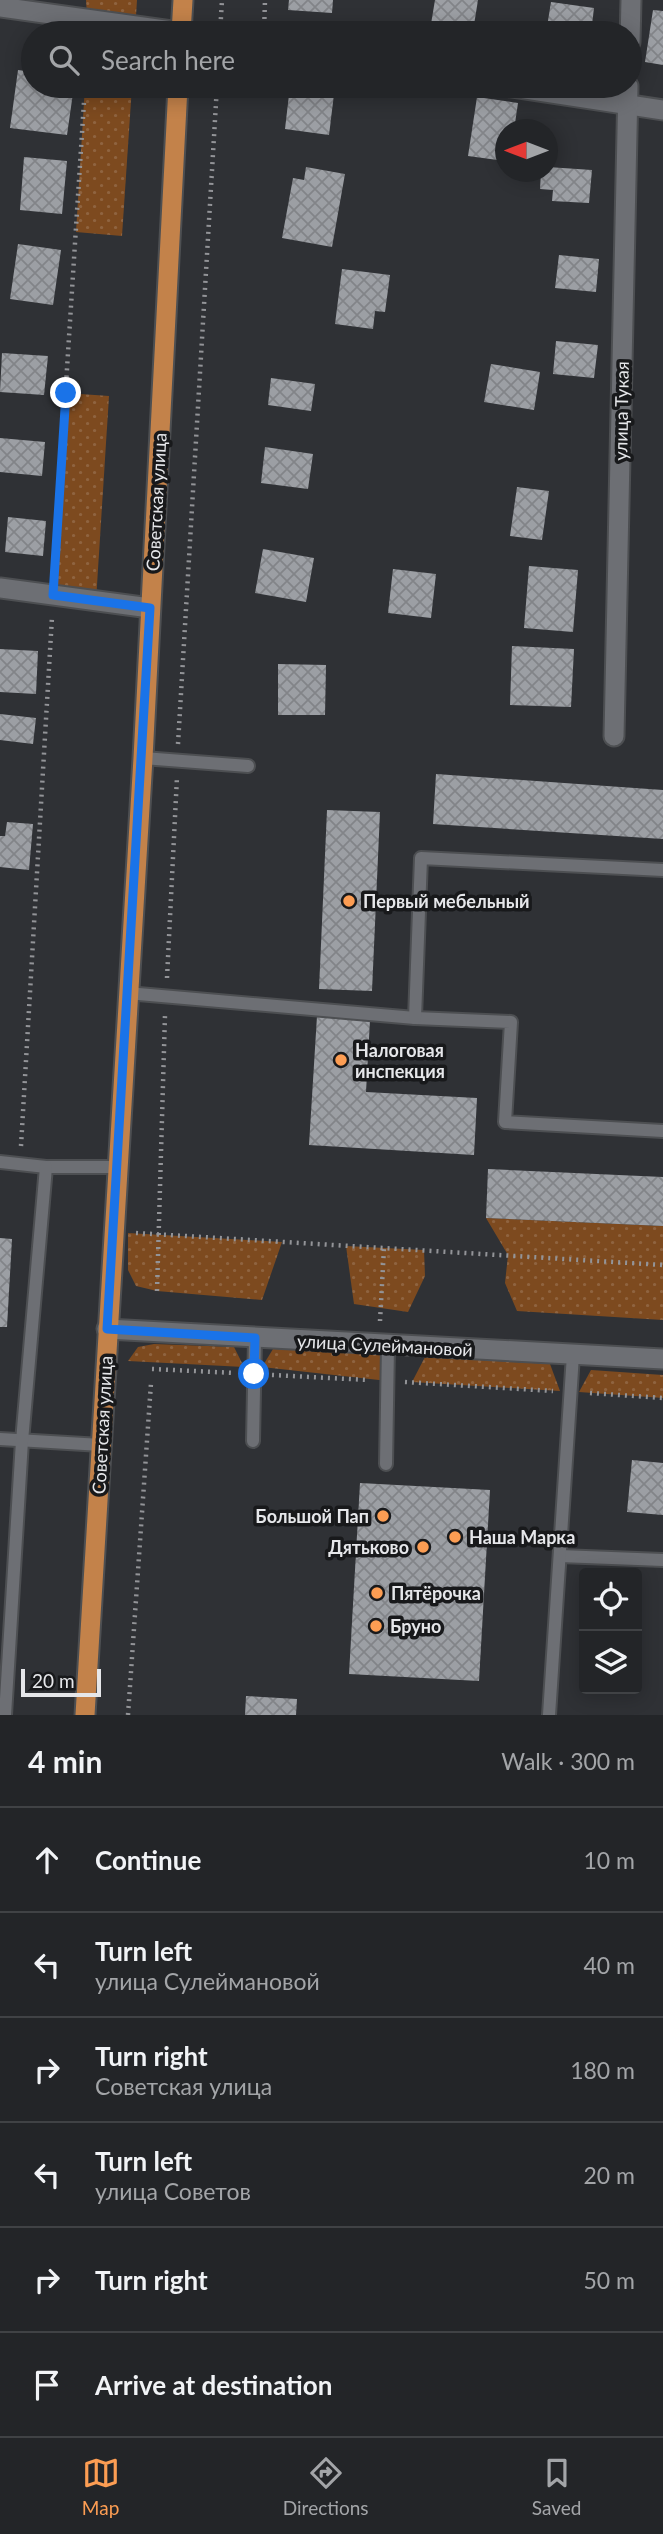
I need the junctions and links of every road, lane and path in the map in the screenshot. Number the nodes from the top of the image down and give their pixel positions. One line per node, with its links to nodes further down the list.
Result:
1 (183, 0): 7 (main road)
2 (222, 0): 8 (path)
3 (265, 0): 9 (path)
4 (631, 0): 10 (street)
5 (0, 7): 6 (street)
6 (99, 21)
7 (183, 21)
8 (221, 21)
9 (264, 21)
10 (630, 21)
11 (84, 98): 19 (path)
12 (177, 98): 20 (main road, Советская улица)
13 (216, 98): 23 (path)
14 (578, 98): 16 (street)
15 (627, 98): 16 (street, улица Тукая)
16 (627, 106): 17 (street); 21 (street, улица Тукая)
17 (663, 110)
18 (0, 588): 19 (street)
19 (53, 595): 20 (street); 31 (path)
20 (150, 608): 22 (main road, Советская улица)
21 (614, 736)
22 (143, 758): 23 (lane); 26 (main road, Советская улица)
23 (177, 760): 24 (lane); 27 (path)
24 (248, 765)
25 (663, 870): 28 (lane)
26 (127, 993): 27 (lane); 33 (main road, Советская улица)
27 (166, 997): 28 (lane); 35 (path)
28 (415, 1018): 29 (lane)
29 (663, 1131)
30 (0, 1162): 31 (lane)
31 (19, 1164): 32 (lane)
32 (46, 1167): 33 (lane); 46 (lane)
33 (117, 1167): 39 (main road, Советская улица)
34 (128, 1233): 35 (path)
35 (159, 1234): 36 (path); 38 (path)
36 (384, 1248): 37 (path); 41 (path)
37 (663, 1265)
38 (157, 1291)
39 (107, 1329): 40 (street, улица Сулеймановой); 48 (main road, Советская улица)
40 (255, 1338): 41 (street, улица Сулеймановой); 47 (lane)
41 (384, 1346): 42 (street, улица Сулеймановой); 49 (lane)
42 (573, 1355): 43 (street, улица Сулеймановой); 50 (lane)
43 (663, 1359)
44 (151, 1383): 54 (path)
45 (0, 1439): 46 (lane)
46 (22, 1441): 48 (lane); 52 (lane)
47 (253, 1441)
48 (100, 1446): 53 (main road, Советская улица)
49 (386, 1464)
50 (559, 1556): 51 (lane); 55 (lane)
51 (663, 1560)
52 (5, 1715)
53 (85, 1715)
54 (128, 1715)
55 (549, 1715)

